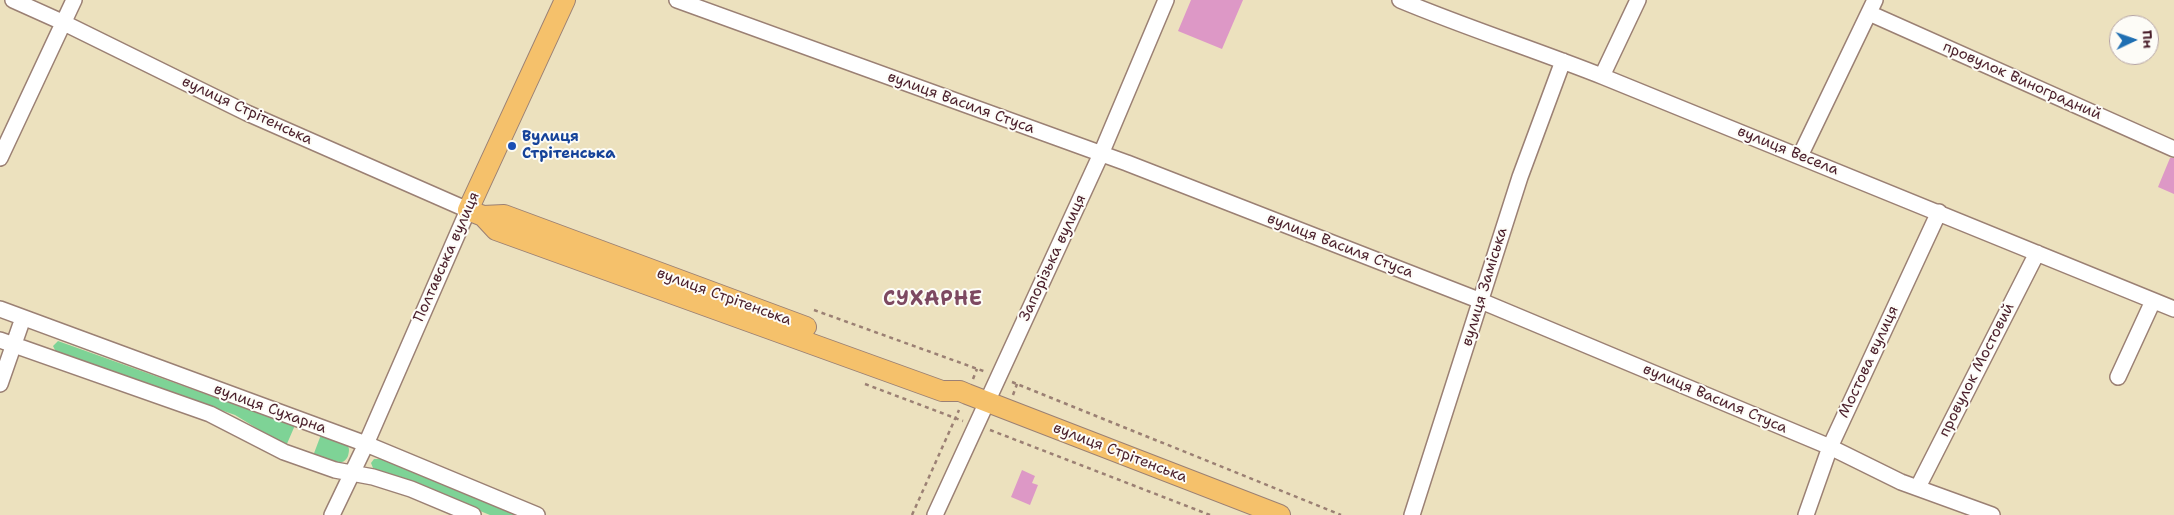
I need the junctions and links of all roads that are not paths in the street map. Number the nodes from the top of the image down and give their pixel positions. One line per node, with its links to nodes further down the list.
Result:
1 (13, 0): 9 (street, вулиця Стрітенська)
2 (74, 0): 9 (street)
3 (565, 0): 17 (main road, Полтавська вулиця)
4 (677, 0): 13 (street, вулиця Василя Стуса)
5 (1166, 0): 13 (street, Запорізька вулиця)
6 (1400, 0): 10 (street, вулиця Весела)
7 (1638, 0): 11 (street)
8 (1872, 6): 12 (street, провулок Виноградний); 14 (street)
9 (62, 22): 15 (street); 17 (street, вулиця Стрітенська)
10 (1563, 61): 11 (street, вулиця Весела); 19 (street, вулиця Заміська)
11 (1602, 76): 14 (street, вулиця Весела)
12 (2174, 149)
13 (1101, 154): 19 (street, вулиця Василя Стуса); 27 (street, Запорізька вулиця)
14 (1800, 156): 16 (street, вулиця Весела)
15 (0, 158)
16 (1939, 212): 18 (street, вулиця Весела); 29 (street, Мостова вулиця)
17 (476, 213): 27 (main road, вулиця Стрітенська); 28 (street, Полтавська вулиця)
18 (2037, 253): 20 (street, вулиця Весела); 31 (street, провулок Мостовий)
19 (1481, 301): 29 (street, вулиця Василя Стуса); 37 (street, вулиця Заміська)
20 (2154, 301): 21 (street, вулиця Весела); 25 (street)
21 (2174, 309)
22 (0, 310): 23 (street, вулиця Сухарна)
23 (23, 318): 24 (street); 28 (street, вулиця Сухарна)
24 (6, 343): 26 (street); 30 (street, вулиця Сухарна)
25 (2118, 377)
26 (0, 384)
27 (987, 401): 35 (street, Запорізька вулиця); 36 (main road, вулиця Стрітенська)
28 (366, 444): 30 (street, Полтавська вулиця); 34 (street, вулиця Сухарна)
29 (1830, 447): 31 (street, вулиця Василя Стуса); 38 (street, Мостова вулиця)
30 (352, 474): 32 (street, Полтавська вулиця); 33 (street, вулиця Сухарна)
31 (1918, 487): 39 (street, вулиця Василя Стуса)
32 (332, 515)
33 (473, 515)
34 (537, 515)
35 (935, 515)
36 (1280, 515)
37 (1412, 515)
38 (1806, 515)
39 (1992, 515)

